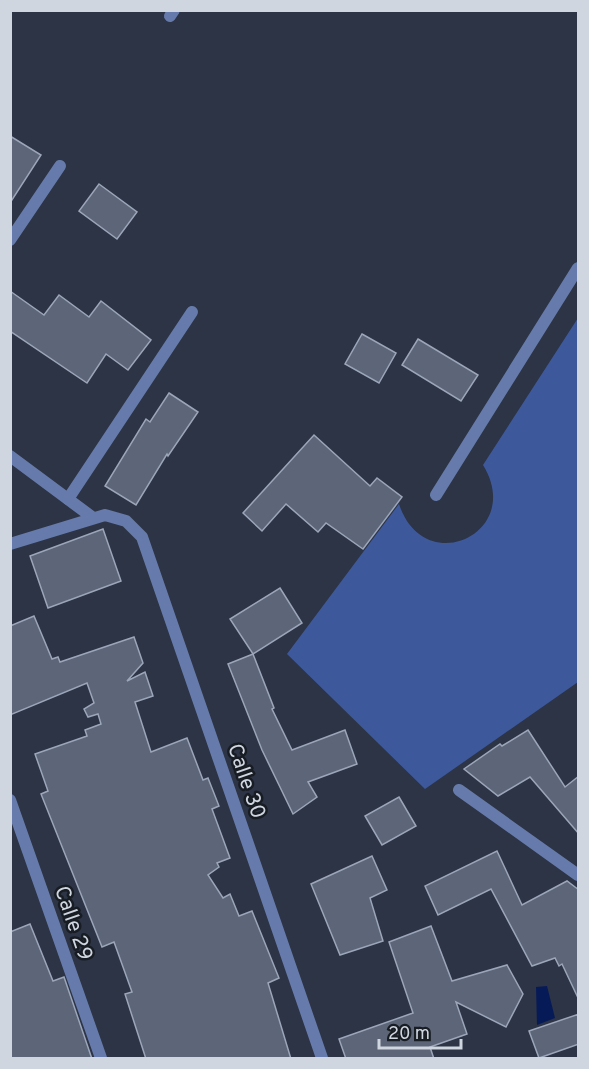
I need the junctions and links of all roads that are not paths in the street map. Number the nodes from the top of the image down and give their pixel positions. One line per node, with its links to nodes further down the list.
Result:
1 (60, 166): 2 (street)
2 (10, 240)
3 (579, 268): 6 (street)
4 (192, 312): 7 (street)
5 (10, 456): 7 (street)
6 (436, 495)
7 (68, 499): 8 (street)
8 (92, 517): 9 (street); 14 (street, Calle 30)
9 (10, 544)
10 (459, 790): 12 (street)
11 (10, 800): 13 (street, Calle 29)
12 (579, 875)
13 (101, 1059)
14 (322, 1059)

